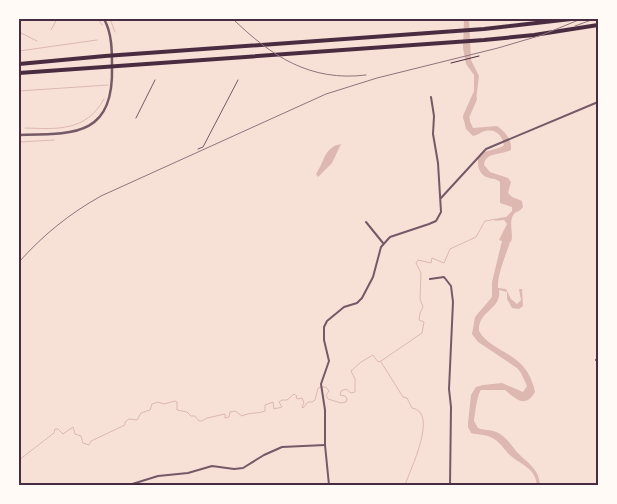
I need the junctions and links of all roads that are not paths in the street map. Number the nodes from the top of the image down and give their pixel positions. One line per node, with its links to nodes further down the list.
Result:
1 (104, 19): 11 (street)
2 (571, 19): 4 (highway)
3 (598, 25): 5 (highway)
4 (19, 64)
5 (19, 73)
6 (155, 80): 10 (lane)
7 (238, 80): 12 (lane)
8 (431, 97): 13 (street)
9 (598, 102): 13 (street)
10 (136, 118)
11 (19, 135)
12 (198, 150)
13 (441, 198): 15 (street)
14 (366, 222): 15 (street)
15 (383, 243): 17 (street)
16 (430, 279): 20 (street)
17 (325, 445): 18 (street); 19 (street)
18 (129, 485)
19 (329, 485)
20 (450, 485)

